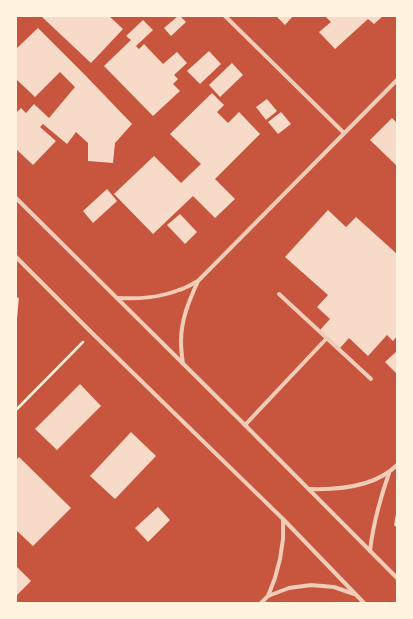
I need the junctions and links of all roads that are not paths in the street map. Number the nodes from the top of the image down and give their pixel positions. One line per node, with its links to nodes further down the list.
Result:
1 (225, 16): 3 (street)
2 (397, 80): 3 (street)
3 (344, 134): 6 (street)
4 (16, 198): 8 (street)
5 (16, 257): 16 (street)
6 (198, 281): 8 (street); 10 (street)
7 (279, 294): 9 (street)
8 (117, 298): 10 (street)
9 (327, 338): 11 (street); 12 (street)
10 (183, 364): 12 (street)
11 (371, 379)
12 (245, 425): 15 (street)
13 (397, 465): 14 (street)
14 (389, 473): 15 (street); 17 (street)
15 (309, 489): 17 (street)
16 (283, 519): 19 (street); 20 (street)
17 (370, 551): 18 (street)
18 (397, 578)
19 (355, 594): 20 (street); 22 (street)
20 (268, 596): 21 (street)
21 (261, 603)
22 (364, 603)

